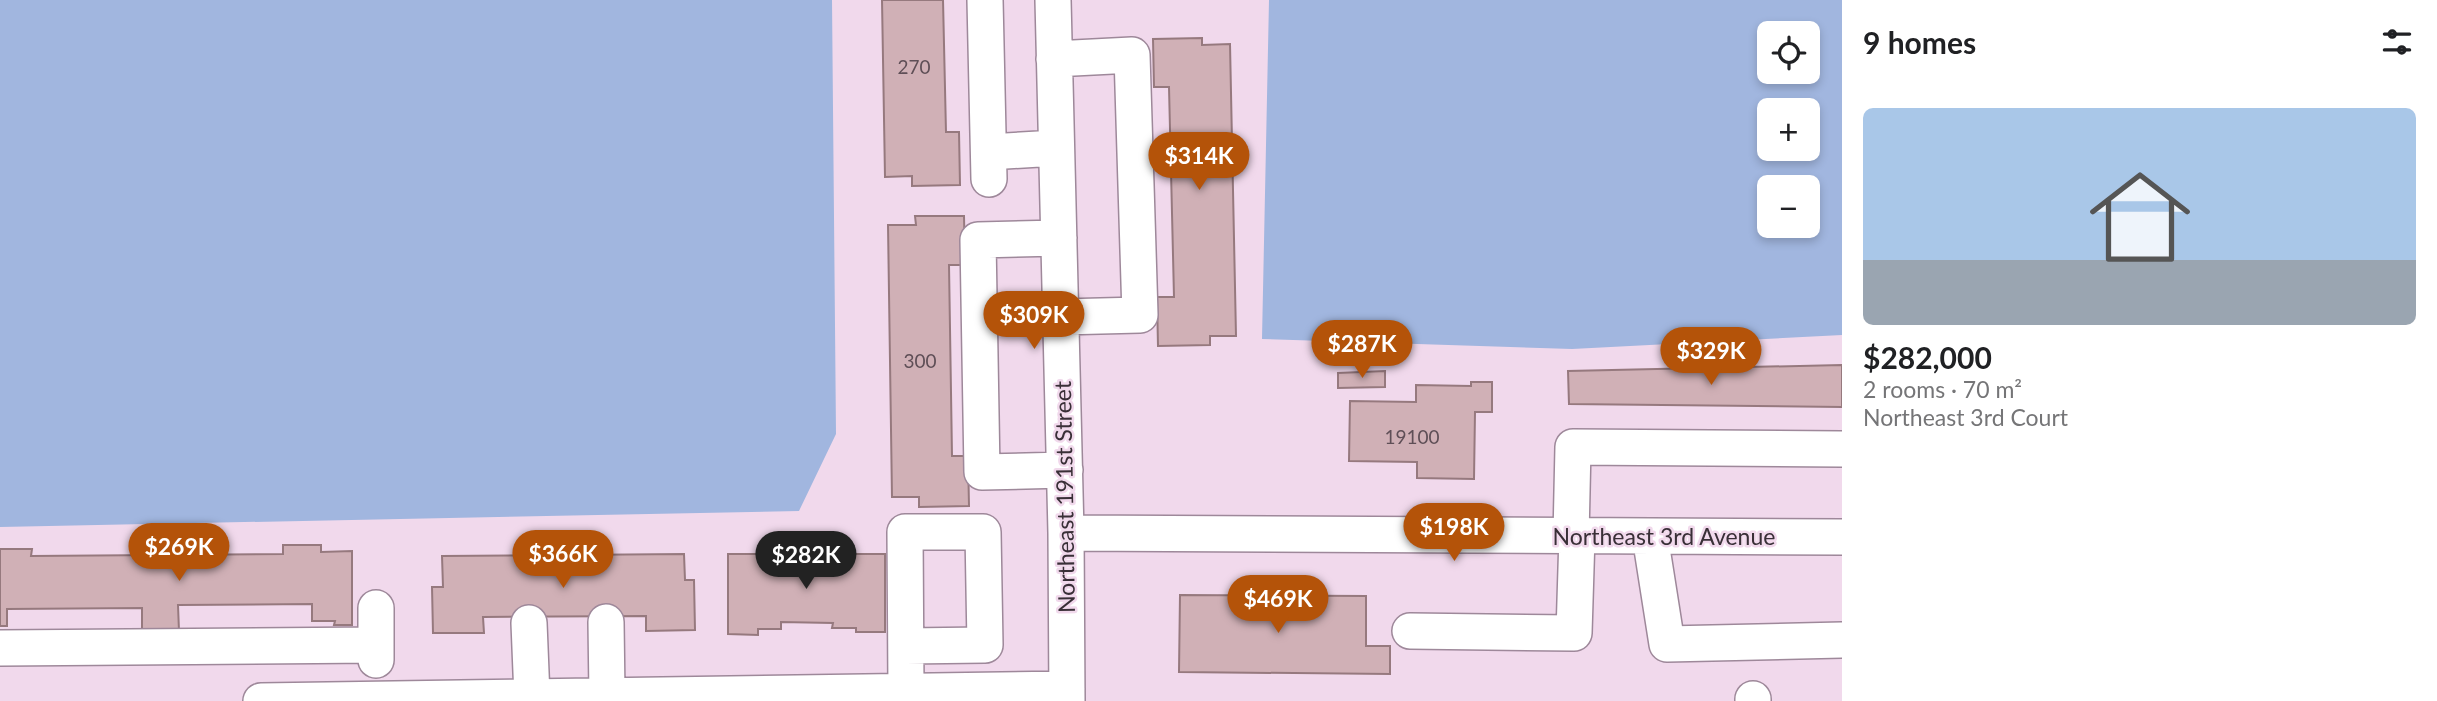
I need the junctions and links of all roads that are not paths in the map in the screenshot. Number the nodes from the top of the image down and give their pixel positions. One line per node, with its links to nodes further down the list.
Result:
1 (985, 0): 4 (street)
2 (1053, 0): 3 (street, Northeast 191st Street)
3 (1054, 59): 4 (street, Northeast 191st Street); 6 (street)
4 (1056, 148): 5 (street, Northeast 191st Street)
5 (1059, 238): 6 (street, Northeast 191st Street); 8 (street)
6 (1061, 317): 8 (street, Northeast 191st Street)
7 (1842, 449): 10 (street)
8 (1065, 470): 9 (street, Northeast 191st Street)
9 (1066, 533): 10 (street, Northeast 3rd Avenue); 22 (street, Northeast 191st Street)
10 (1574, 536): 11 (street, Northeast 3rd Avenue); 16 (street)
11 (1650, 536): 12 (street, Northeast 3rd Avenue); 17 (street)
12 (1842, 537)
13 (376, 608): 19 (street)
14 (606, 622): 21 (street)
15 (529, 623): 24 (street)
16 (1410, 631)
17 (1842, 640)
18 (906, 646): 18 (street); 20 (street)
19 (0, 648)
20 (906, 691): 22 (street); 23 (street)
21 (607, 695): 23 (street); 24 (street)
22 (1067, 695)
23 (757, 697)
24 (521, 698): 25 (street)
25 (402, 700): 27 (street)
26 (261, 701): 27 (street)
27 (333, 701)

